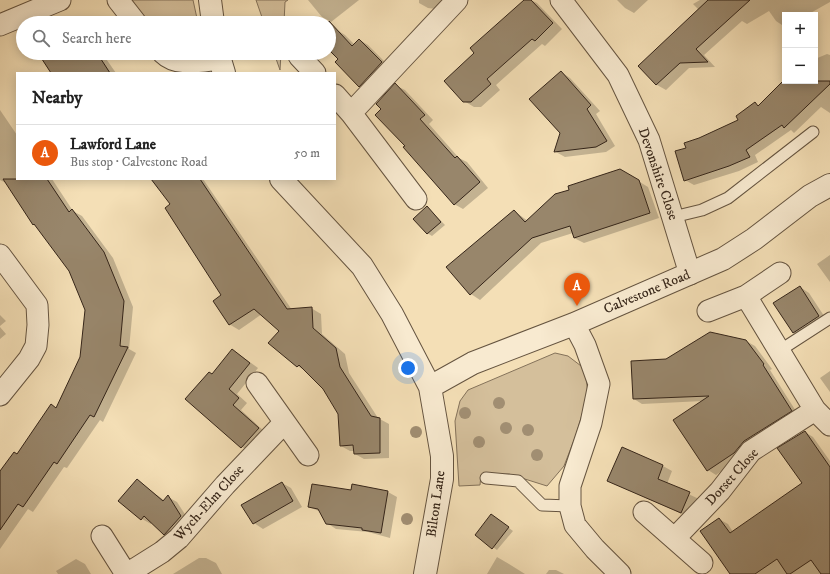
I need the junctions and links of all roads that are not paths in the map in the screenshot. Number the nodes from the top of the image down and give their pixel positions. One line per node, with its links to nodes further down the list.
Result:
1 (60, 0): 6 (street)
2 (118, 0): 7 (street)
3 (210, 0): 8 (street)
4 (458, 0): 16 (street)
5 (561, 0): 21 (street, Devonshire Close)
6 (22, 16)
7 (131, 16)
8 (212, 16)
9 (16, 18): 10 (street)
10 (0, 25)
11 (175, 60): 13 (street)
12 (303, 60): 14 (street)
13 (220, 62)
14 (314, 72)
15 (336, 96): 16 (street)
16 (351, 113): 20 (street)
17 (813, 132): 21 (lane)
18 (282, 180): 31 (street, Bilton Lane)
19 (830, 185): 24 (street, Calvestone Road)
20 (416, 199)
21 (673, 217): 24 (street, Devonshire Close)
22 (0, 255): 32 (street)
23 (780, 273): 25 (street)
24 (690, 274): 28 (street, Calvestone Road)
25 (746, 296): 26 (street); 29 (street)
26 (708, 311)
27 (830, 318): 29 (lane)
28 (574, 324): 31 (street, Calvestone Road); 38 (street)
29 (779, 351): 33 (street)
30 (257, 383): 34 (street)
31 (430, 387): 44 (street, Bilton Lane)
32 (0, 395)
33 (815, 410): 35 (street); 41 (street, Dorset Close)
34 (284, 422): 36 (street); 43 (street, Wych-Elm Close)
35 (830, 425)
36 (308, 455)
37 (486, 478): 38 (lane)
38 (570, 506): 45 (street)
39 (644, 512): 41 (street)
40 (102, 536): 43 (street, Wych-Elm Close)
41 (675, 538): 42 (street)
42 (702, 563)
43 (127, 574)
44 (425, 574)
45 (620, 574)

